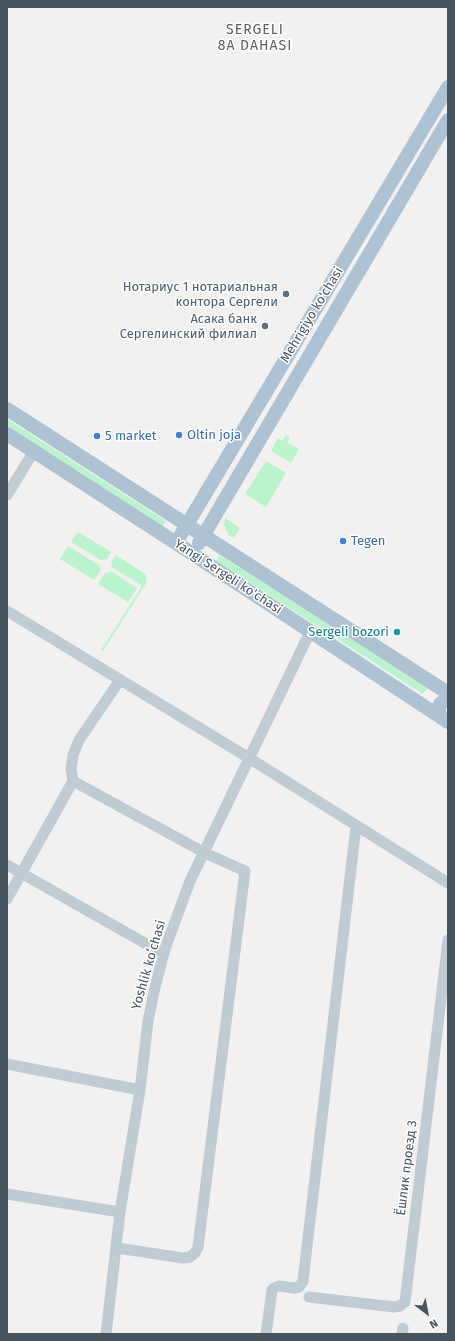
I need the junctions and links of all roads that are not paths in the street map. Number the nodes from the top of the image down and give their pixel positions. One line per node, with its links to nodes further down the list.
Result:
1 (448, 87): 7 (main road, Mehrigiyo ko'chasi)
2 (448, 120): 8 (main road, Mehrigiyo ko'chasi)
3 (7, 409): 7 (main road, Yangi Sergeli ko'chasi)
4 (7, 434): 5 (main road, Yangi Sergeli ko'chasi)
5 (34, 452): 6 (street); 9 (main road, Yangi Sergeli ko'chasi)
6 (7, 495)
7 (187, 525): 8 (main road, Yangi Sergeli ko'chasi); 9 (main road, Mehrigiyo ko'chasi)
8 (203, 535): 10 (main road, Mehrigiyo ko'chasi); 14 (main road, Yangi Sergeli ko'chasi)
9 (176, 543): 10 (main road, Yangi Sergeli ko'chasi)
10 (192, 553): 12 (main road, Yangi Sergeli ko'chasi)
11 (9, 616): 13 (street)
12 (311, 630): 16 (main road, Yangi Sergeli ko'chasi); 17 (street, Yoshlik koʻchasi)
13 (120, 680): 17 (street); 18 (street)
14 (448, 693)
15 (448, 699): 16 (main road)
16 (444, 720)
17 (249, 758): 19 (street); 20 (street, Yoshlik koʻchasi)
18 (73, 781): 20 (street); 22 (street)
19 (356, 826): 23 (street); 34 (street)
20 (205, 853): 26 (street, Yoshlik koʻchasi); 31 (street)
21 (7, 865): 22 (street)
22 (22, 874): 24 (street); 26 (street)
23 (448, 883)
24 (7, 899)
25 (448, 940): 32 (street, Ёшлик проезд 3)
26 (164, 954): 28 (street, Yoshlik koʻchasi)
27 (7, 1064): 28 (street)
28 (140, 1090): 30 (street, Yoshlik koʻchasi)
29 (7, 1194): 30 (street)
30 (120, 1212): 31 (street, Yoshlik koʻchasi)
31 (117, 1248): 33 (street, Yoshlik koʻchasi)
32 (309, 1297)
33 (106, 1334)
34 (266, 1334)

